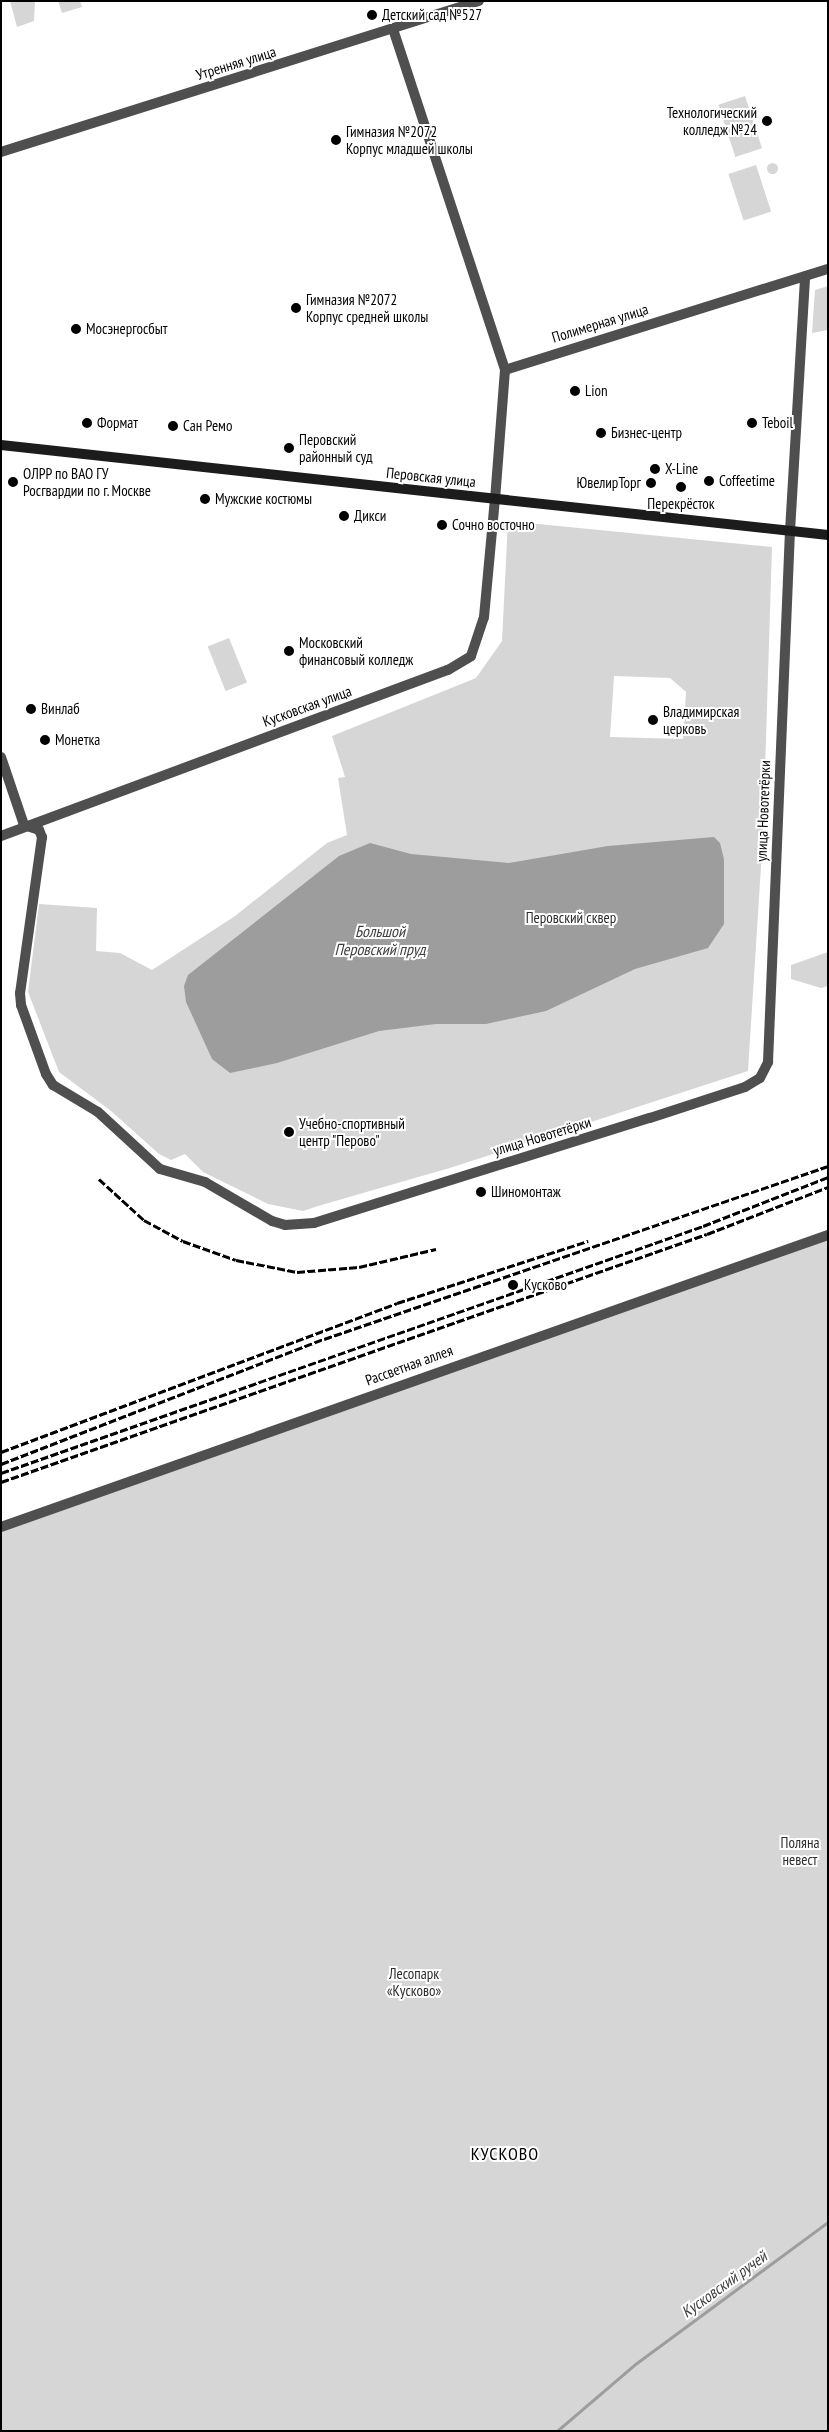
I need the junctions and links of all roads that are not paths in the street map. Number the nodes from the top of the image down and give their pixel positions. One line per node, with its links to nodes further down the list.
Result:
1 (479, 1): 2 (street, Утренняя улица)
2 (393, 29): 3 (street, Утренняя улица); 6 (street)
3 (1, 152)
4 (828, 269): 5 (street, Полимерная улица)
5 (805, 276): 6 (street, Полимерная улица); 9 (street, улица Новотетёрки)
6 (505, 370): 8 (street)
7 (1, 445): 8 (main road, Перовская улица)
8 (496, 499): 9 (main road, Перовская улица); 12 (street, Кусковская улица)
9 (790, 530): 10 (main road, Перовская улица); 12 (street, улица Новотетёрки)
10 (828, 535)
11 (1, 757): 12 (street)
12 (24, 825): 13 (street, Кусковская улица)
13 (1, 836)
14 (828, 1235): 15 (street, Рассветная аллея)
15 (1, 1527)

